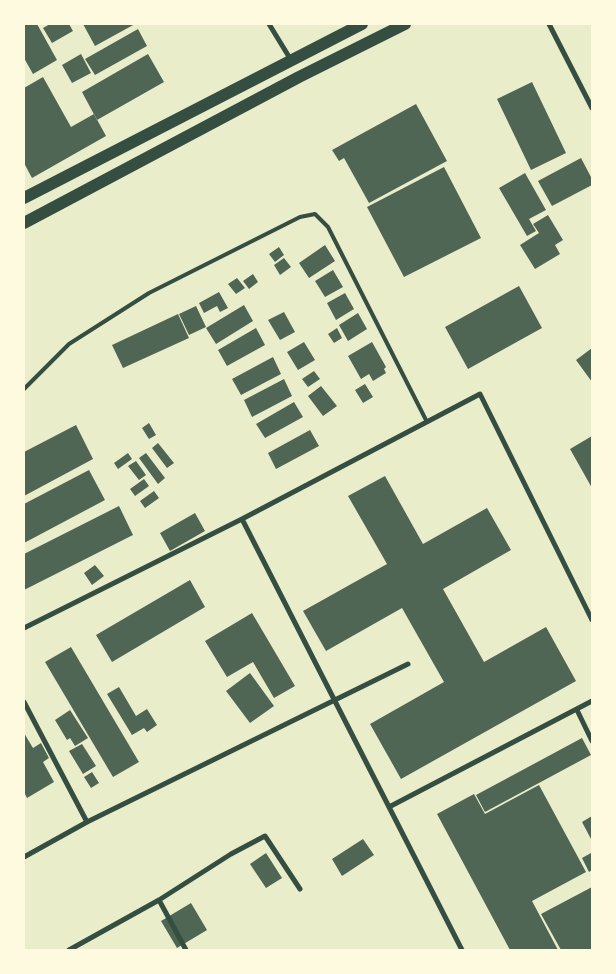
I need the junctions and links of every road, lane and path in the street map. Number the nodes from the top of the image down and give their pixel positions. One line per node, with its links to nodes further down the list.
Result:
1 (269, 24): 5 (street)
2 (362, 24): 5 (main road)
3 (405, 24): 6 (main road)
4 (549, 24): 7 (street)
5 (291, 60): 6 (main road); 8 (main road)
6 (299, 77): 9 (main road)
7 (592, 108)
8 (24, 198)
9 (24, 223)
10 (24, 389): 11 (lane)
11 (428, 422): 12 (street); 13 (street)
12 (242, 519): 14 (street); 16 (street)
13 (592, 620)
14 (24, 628)
15 (408, 664): 16 (street)
16 (333, 699): 21 (street); 22 (street)
17 (592, 701): 19 (street)
18 (24, 702): 22 (street)
19 (577, 710): 20 (street); 21 (street)
20 (592, 741)
21 (388, 808): 28 (street)
22 (87, 822): 23 (street)
23 (24, 857)
24 (300, 889): 25 (street)
25 (159, 900): 26 (street); 27 (street)
26 (69, 950)
27 (186, 950)
28 (462, 950)

